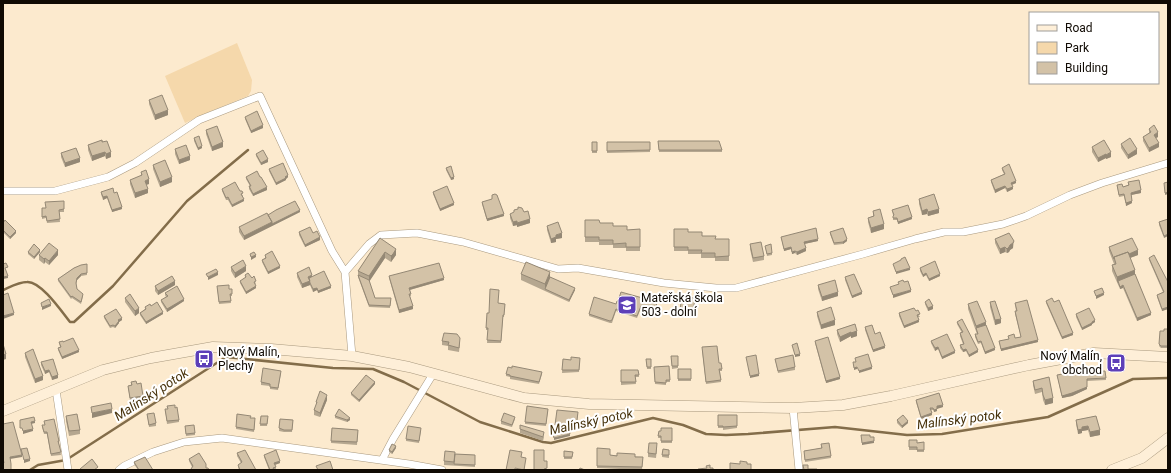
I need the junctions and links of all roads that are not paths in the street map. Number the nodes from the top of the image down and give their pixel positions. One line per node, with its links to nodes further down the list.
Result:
1 (1168, 162): 3 (street)
2 (3, 191): 3 (street)
3 (345, 272): 4 (street)
4 (352, 356): 6 (main road); 7 (main road)
5 (1168, 357): 8 (main road)
6 (433, 374): 8 (main road); 11 (street)
7 (56, 390): 9 (main road); 12 (street)
8 (793, 408): 16 (street)
9 (3, 412)
10 (1168, 438): 17 (main road)
11 (382, 460): 13 (street); 14 (street)
12 (67, 464)
13 (433, 469): 15 (street)
14 (119, 470)
15 (442, 470)
16 (798, 470)
17 (1112, 470)

